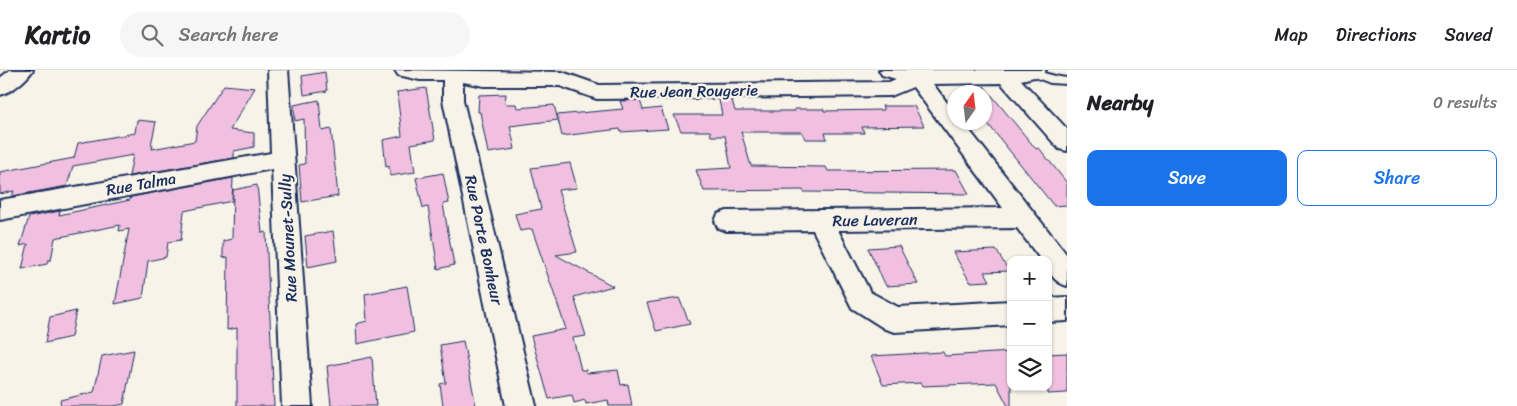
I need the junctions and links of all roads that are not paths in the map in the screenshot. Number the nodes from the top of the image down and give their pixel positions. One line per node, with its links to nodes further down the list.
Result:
1 (22, 70): 11 (street)
2 (278, 70): 13 (street, Rue Mounet-Sully)
3 (405, 70): 6 (street, Rue Jean Rougerie)
4 (888, 70): 9 (street, Rue Jean Rougerie)
5 (1034, 71): 8 (street, Rue Jean Rougerie); 10 (lane)
6 (452, 72): 7 (street, Rue Jean Rougerie); 23 (street, Rue Porte Bonheur)
7 (568, 74): 9 (street, Rue Jean Rougerie)
8 (1006, 76): 9 (street, Rue Jean Rougerie); 12 (street)
9 (917, 78): 15 (street)
10 (1067, 81)
11 (0, 88)
12 (1067, 143)
13 (283, 158): 14 (street, Rue Talma); 22 (street, Rue Mounet-Sully)
14 (0, 210)
15 (1024, 218): 17 (street, Rue Laveran); 18 (street)
16 (727, 221): 17 (street, Rue Laveran)
17 (821, 221): 21 (street)
18 (1067, 275)
19 (1067, 309): 20 (street)
20 (1052, 310)
21 (1007, 313)
22 (297, 406)
23 (521, 406)

